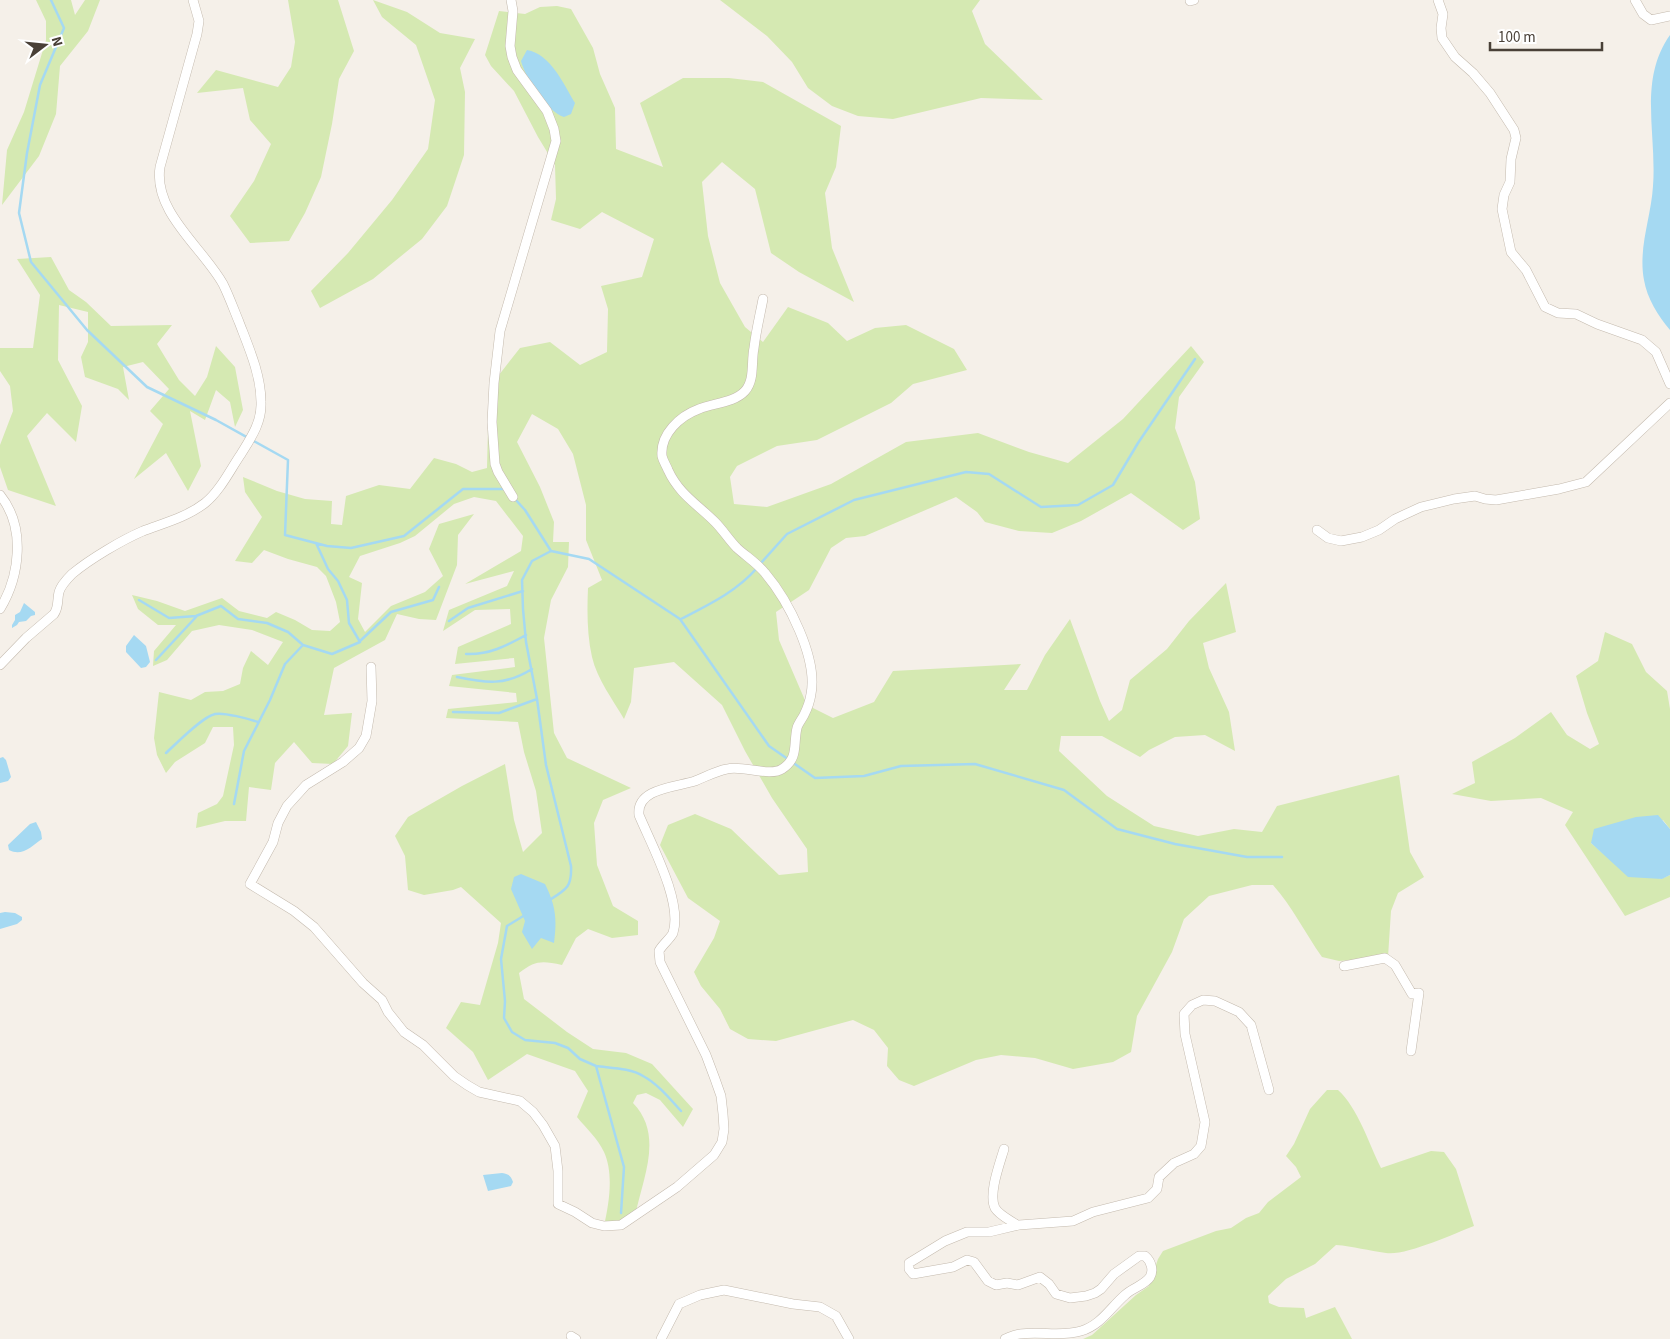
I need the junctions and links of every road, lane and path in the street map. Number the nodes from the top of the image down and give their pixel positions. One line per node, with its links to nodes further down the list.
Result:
1 (193, 0): 13 (street)
2 (511, 0): 10 (street)
3 (1438, 0): 7 (street)
4 (1635, 0): 5 (street)
5 (1670, 16)
6 (763, 299): 14 (street)
7 (1670, 384)
8 (1670, 403): 11 (street)
9 (0, 495): 12 (street)
10 (513, 497)
11 (1317, 530)
12 (0, 609)
13 (0, 665)
14 (371, 667)
15 (1344, 966): 16 (street)
16 (1411, 1051)
17 (1269, 1090): 19 (street)
18 (1004, 1149): 19 (street)
19 (1017, 1225): 22 (street)
20 (662, 1339): 21 (street)
21 (849, 1339)
22 (1006, 1339)

